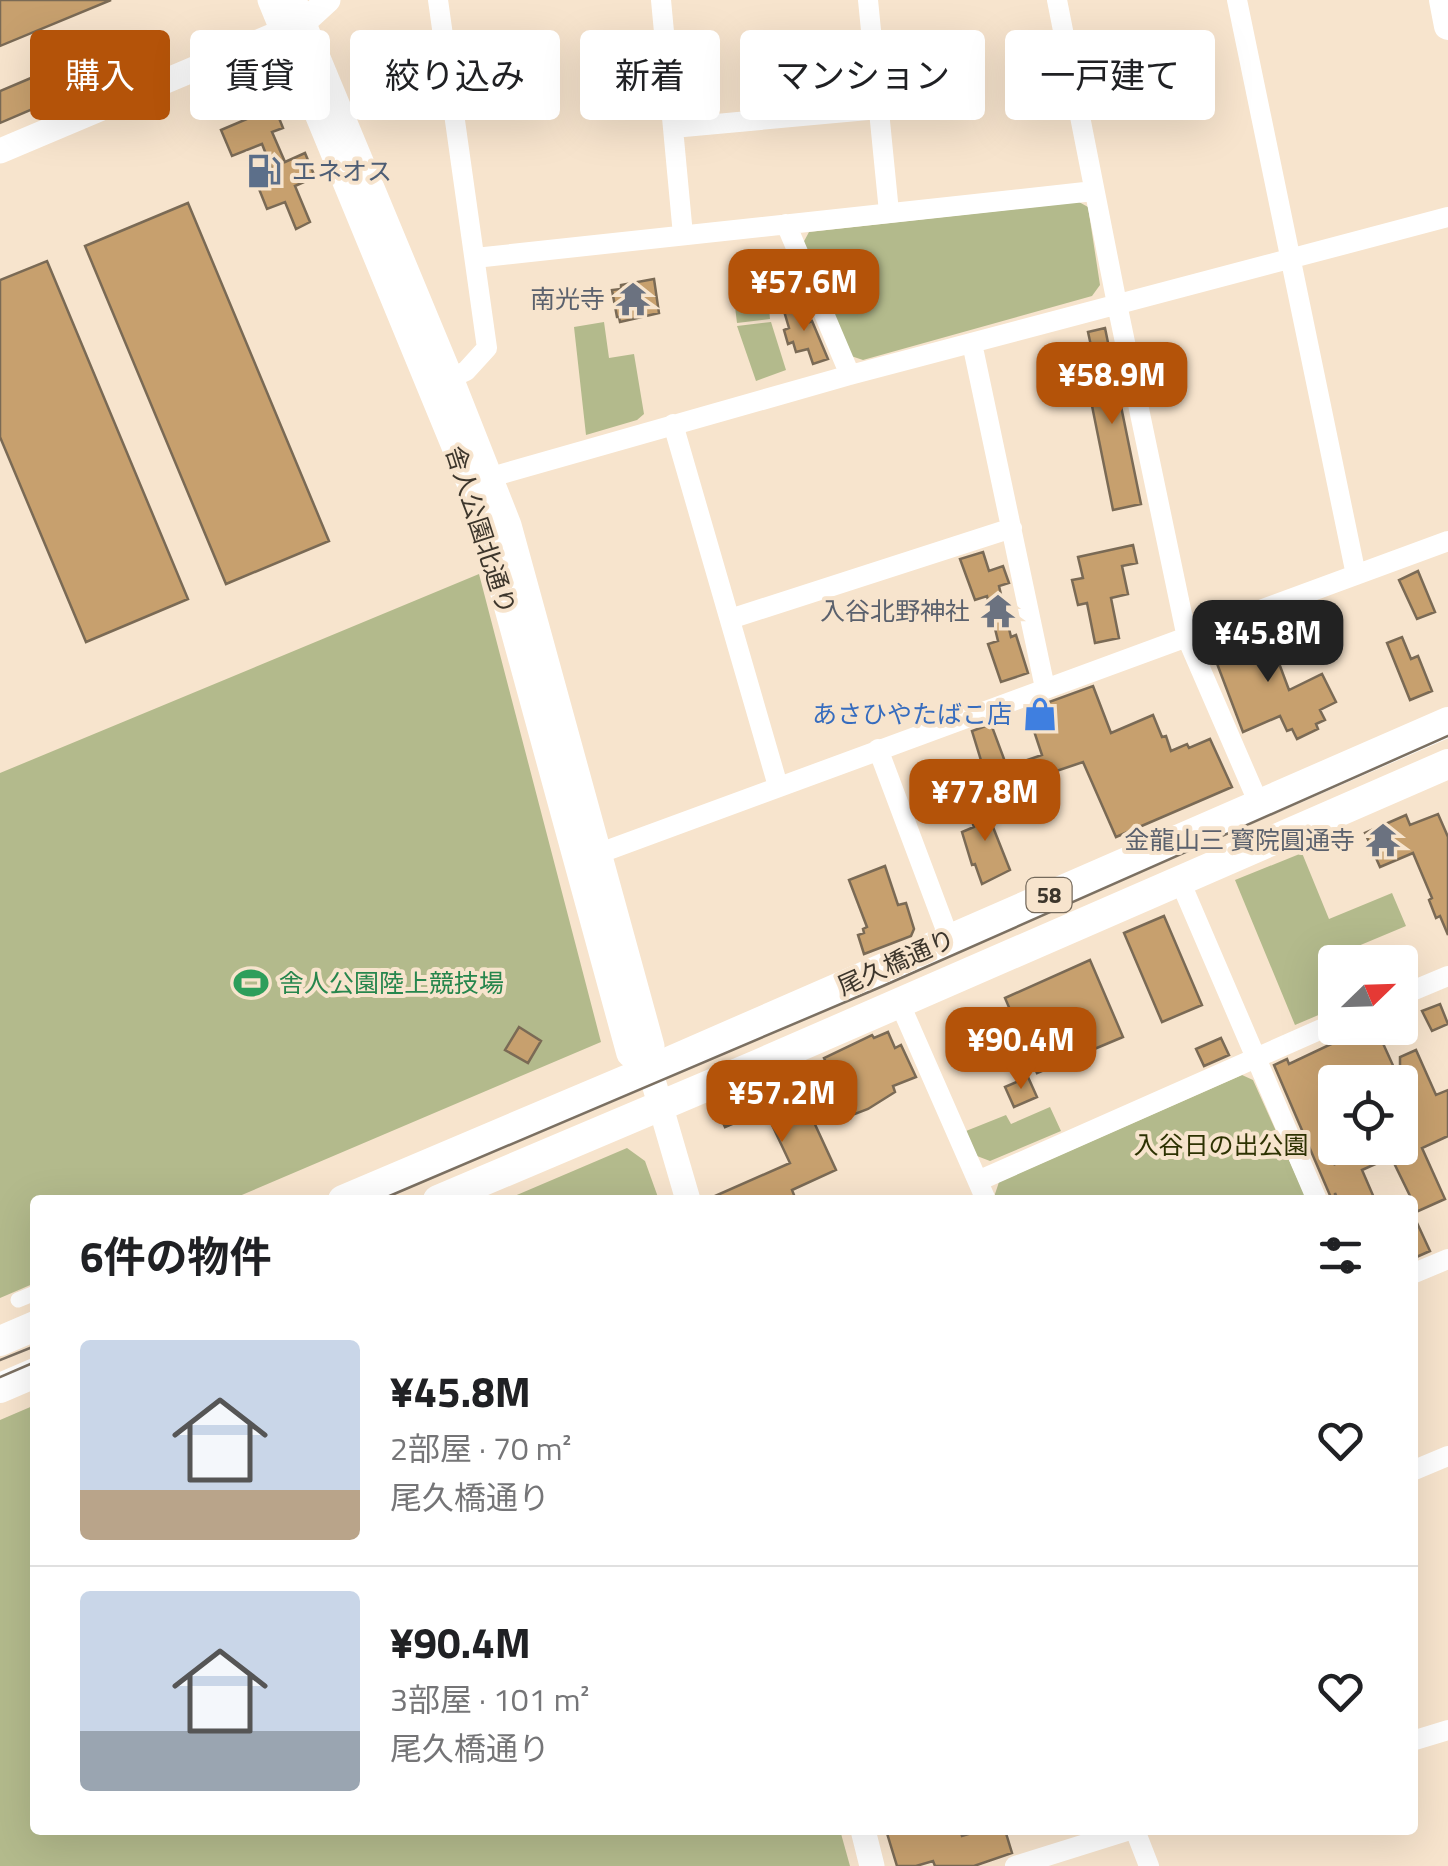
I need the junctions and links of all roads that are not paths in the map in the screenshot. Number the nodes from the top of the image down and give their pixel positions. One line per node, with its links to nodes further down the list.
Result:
1 (270, 0): 9 (street, 舎人公園北通り)
2 (328, 0): 9 (street)
3 (438, 0): 21 (street)
4 (661, 0): 14 (street)
5 (868, 0): 11 (street)
6 (1058, 0): 16 (street)
7 (1236, 0): 22 (street)
8 (1442, 0): 10 (main road)
9 (293, 18): 15 (street); 26 (street, 舎人公園北通り); 48 (street, 舎人公園北通り)
10 (1448, 26)
11 (871, 30)
12 (759, 120): 14 (street)
13 (879, 120): 17 (street)
14 (673, 128): 20 (street)
15 (0, 150)
16 (1094, 191): 17 (street); 23 (street)
17 (889, 212): 19 (street)
18 (1448, 217): 22 (street)
19 (786, 224): 20 (street); 25 (street)
20 (683, 236): 21 (street)
21 (475, 258): 26 (street)
22 (1289, 259): 23 (street); 31 (street)
23 (1117, 304): 24 (street); 33 (street)
24 (972, 344): 25 (street); 29 (street)
25 (850, 375): 27 (street)
26 (451, 378): 28 (street, 舎人公園北通り)
27 (673, 424): 28 (street); 32 (street)
28 (491, 477): 40 (street, 舎人公園北通り)
29 (1012, 528): 32 (street); 34 (street)
30 (1448, 541): 31 (street)
31 (1356, 575): 33 (street)
32 (730, 619): 38 (street)
33 (1186, 638): 34 (street); 39 (street)
34 (1045, 688): 36 (street)
35 (1448, 722): 39 (main road, 尾久橋通り / 58)
36 (878, 749): 38 (street); 42 (street)
37 (1448, 764): 41 (main road, 尾久橋通り / 58)
38 (778, 786): 40 (street)
39 (1259, 804): 42 (main road, 尾久橋通り / 58)
40 (600, 853): 48 (street, 舎人公園北通り)
41 (1180, 881): 45 (main road, 尾久橋通り / 58); 47 (street)
42 (949, 938): 48 (main road, 尾久橋通り / 58)
43 (1446, 984): 44 (street)
44 (1418, 991)
45 (900, 1004): 49 (main road, 尾久橋通り / 58); 50 (street)
46 (1318, 1031): 47 (street)
47 (1254, 1057): 50 (street); 54 (street)
48 (650, 1070): 49 (street, 舎人公園北通り); 51 (main road, 尾久橋通り / 58)
49 (660, 1105): 52 (main road, 尾久橋通り / 58); 53 (street, 舎人公園北通り)
50 (982, 1190)
51 (354, 1195)
52 (450, 1195)
53 (687, 1195)
54 (1315, 1195)
55 (1448, 1259): 56 (street)
56 (1418, 1272)
57 (30, 1295): 58 (street)
58 (18, 1300)
59 (30, 1328): 60 (main road)
60 (0, 1341)
61 (30, 1375): 62 (main road)
62 (0, 1388)
63 (1448, 1456): 64 (street)
64 (1418, 1468)
65 (1448, 1730): 66 (street)
66 (1418, 1739)
67 (864, 1835): 70 (street)
68 (1117, 1835): 71 (street)
69 (1135, 1835): 72 (street)
70 (872, 1866)
71 (1015, 1866)
72 (1149, 1866)

